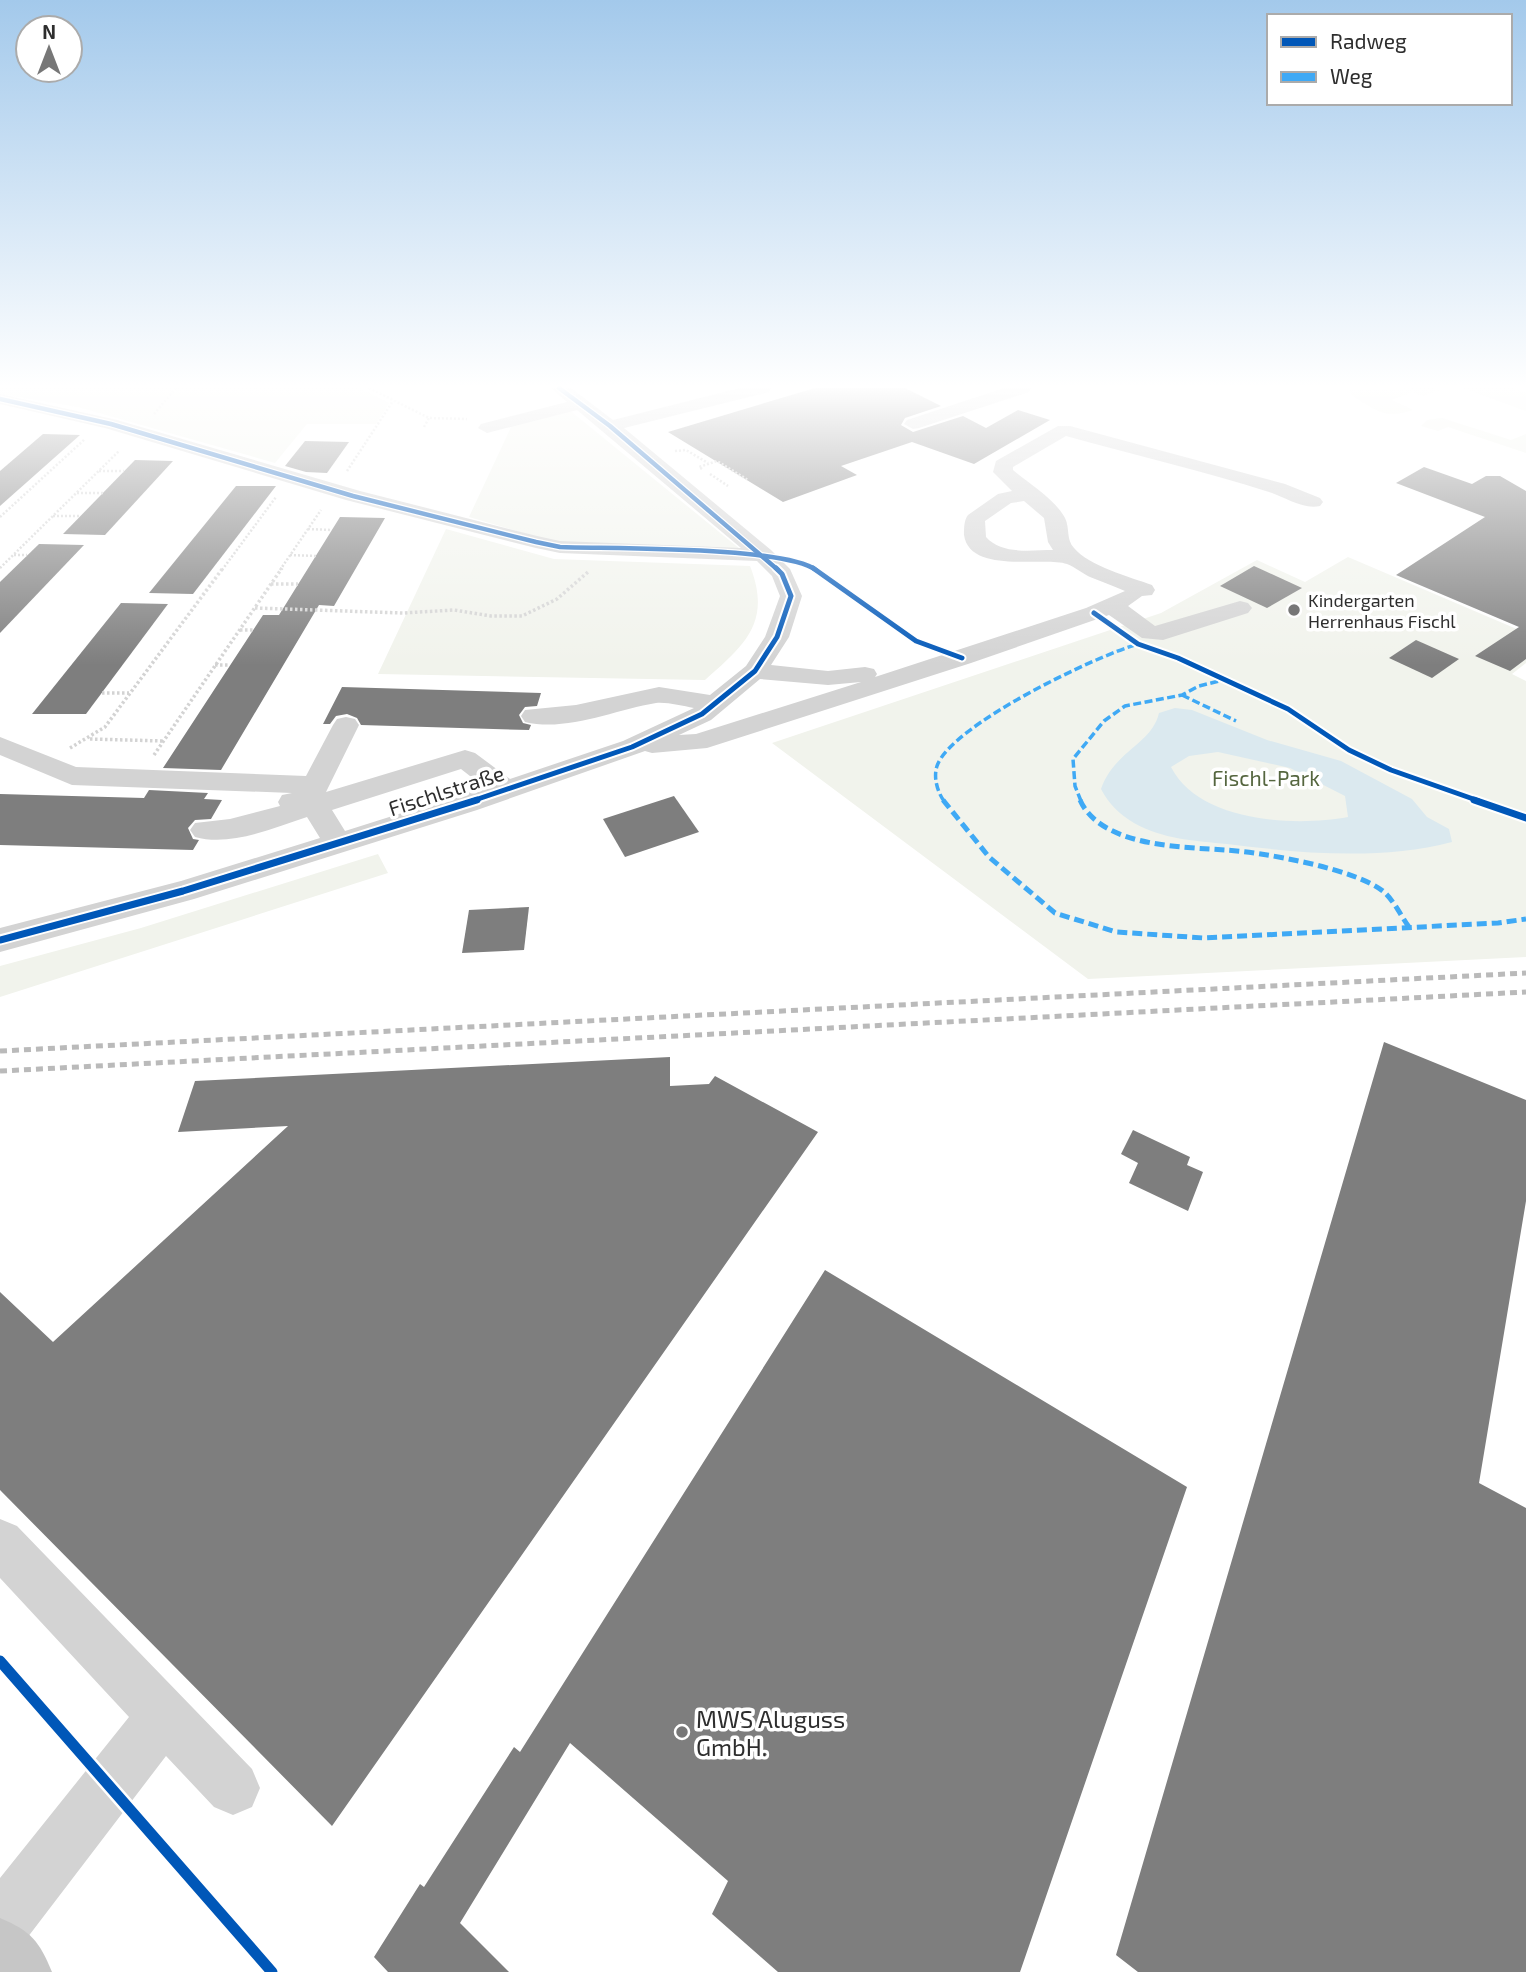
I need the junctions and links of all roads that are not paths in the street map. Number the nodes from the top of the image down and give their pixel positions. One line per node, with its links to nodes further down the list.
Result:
1 (299, 480): 9 (street)
2 (674, 480): 9 (street, Fischlstraße)
3 (1013, 480): 7 (street)
4 (1212, 480): 6 (street)
5 (1246, 480): 8 (street)
6 (1241, 489)
7 (1028, 494): 10 (street); 10 (street)
8 (1313, 502)
9 (762, 555): 14 (street, Fischlstraße)
10 (1069, 556): 11 (street)
11 (1129, 597): 12 (street); 13 (street)
12 (1240, 608)
13 (919, 670): 14 (street); 19 (street)
14 (755, 671): 15 (street, Fischlstraße)
15 (716, 703): 16 (street); 19 (street, Fischlstraße)
16 (536, 710)
17 (339, 724): 21 (street)
18 (0, 745): 21 (street)
19 (632, 747): 20 (street, Fischlstraße)
20 (506, 790): 21 (street); 23 (street, Fischlstraße)
21 (309, 796): 22 (street); 23 (street)
22 (208, 824)
23 (338, 843): 24 (street, Fischlstraße)
24 (0, 940)
25 (0, 1543): 26 (street)
26 (164, 1716): 27 (street); 28 (street)
27 (233, 1788)
28 (0, 1925)
29 (0, 1952): 30 (main road)
30 (17, 1972)

